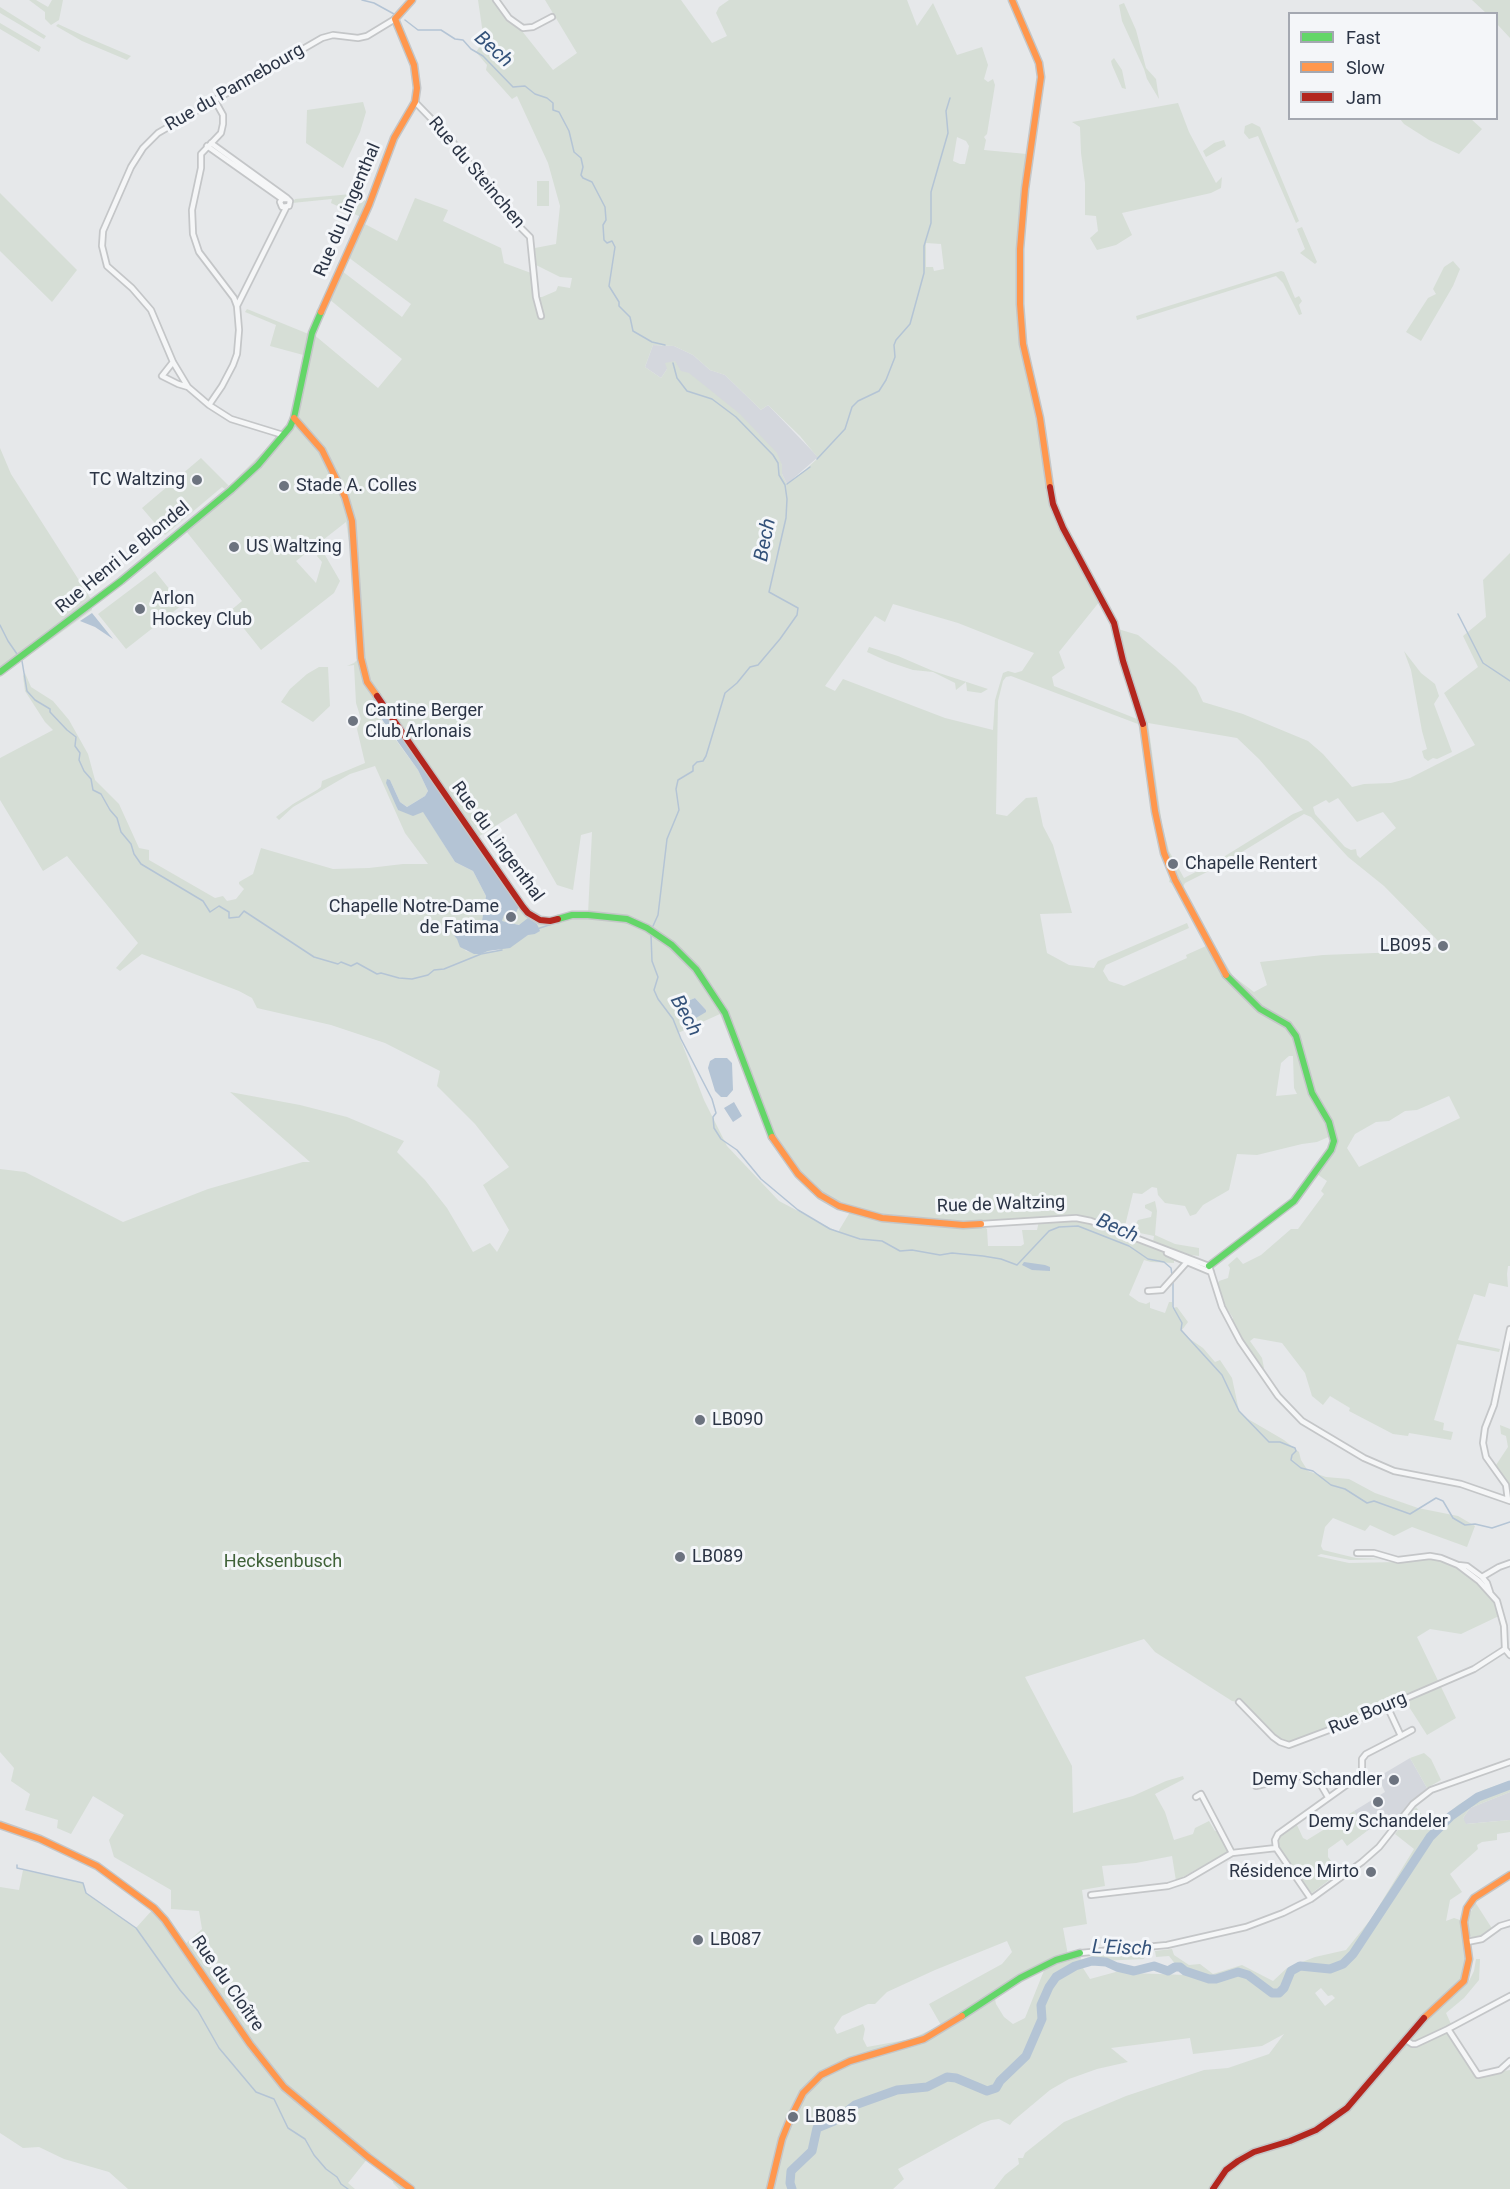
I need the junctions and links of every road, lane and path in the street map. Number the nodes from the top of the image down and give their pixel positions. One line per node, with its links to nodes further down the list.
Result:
1 (412, 0): 5 (street)
2 (496, 0): 4 (street)
3 (1012, 0): 21 (street)
4 (552, 17)
5 (395, 18): 6 (street, Rue du Pannebourg); 7 (street, Rue du Lingenthal)
6 (214, 99): 8 (street); 11 (street, Rue du Pannebourg)
7 (415, 102): 10 (street, Rue du Steinchen); 14 (street, Rue du Lingenthal)
8 (209, 144): 9 (street); 9 (street)
9 (237, 306): 13 (street)
10 (541, 316)
11 (173, 362): 12 (street, Rue du Pannebourg); 12 (street, Rue du Pannebourg)
12 (188, 387): 13 (street, Rue du Pannebourg)
13 (209, 405): 15 (street, Rue du Pannebourg)
14 (294, 418): 15 (street, Rue du Lingenthal); 17 (street, Rue du Lingenthal)
15 (283, 435): 16 (street, Rue Henri Le Blondel)
16 (0, 672)
17 (851, 1210): 18 (street, Rue de Waltzing)
18 (981, 1224): 19 (street, Rue de Waltzing)
19 (1158, 1247): 20 (street); 21 (street, Rue de Waltzing)
20 (1187, 1262): 21 (street); 22 (street)
21 (1210, 1269): 24 (street)
22 (1148, 1291)
23 (1510, 1329): 24 (street)
24 (1509, 1501)
25 (1357, 1553): 27 (street)
26 (1510, 1563): 28 (street)
27 (1458, 1565): 28 (street); 29 (street)
28 (1482, 1577): 29 (street)
29 (1490, 1592): 31 (street)
30 (1510, 1644): 31 (street, Rue Bourg)
31 (1504, 1648): 32 (street); 34 (street, Rue Bourg)
32 (1510, 1655)
33 (1239, 1702): 34 (street, Rue Bourg)
34 (1387, 1706): 36 (street)
35 (1412, 1730): 36 (street)
36 (1401, 1736): 40 (street)
37 (1510, 1762): 46 (street)
38 (1257, 1786): 40 (street)
39 (1196, 1797): 43 (street)
40 (1328, 1797): 42 (street)
41 (0, 1825): 54 (street, Rue du Cloître)
42 (1276, 1848): 43 (street); 46 (street)
43 (1232, 1852): 45 (street)
44 (1510, 1875): 48 (street)
45 (1091, 1895)
46 (1311, 1899): 49 (street)
47 (1510, 1923): 48 (street)
48 (1467, 1942): 52 (street)
49 (1080, 1953): 55 (street)
50 (1510, 1996): 51 (street)
51 (1448, 2029): 52 (street); 53 (street)
52 (1406, 2040): 56 (street)
53 (1510, 2061)
54 (411, 2189)
55 (770, 2189)
56 (1212, 2189)

